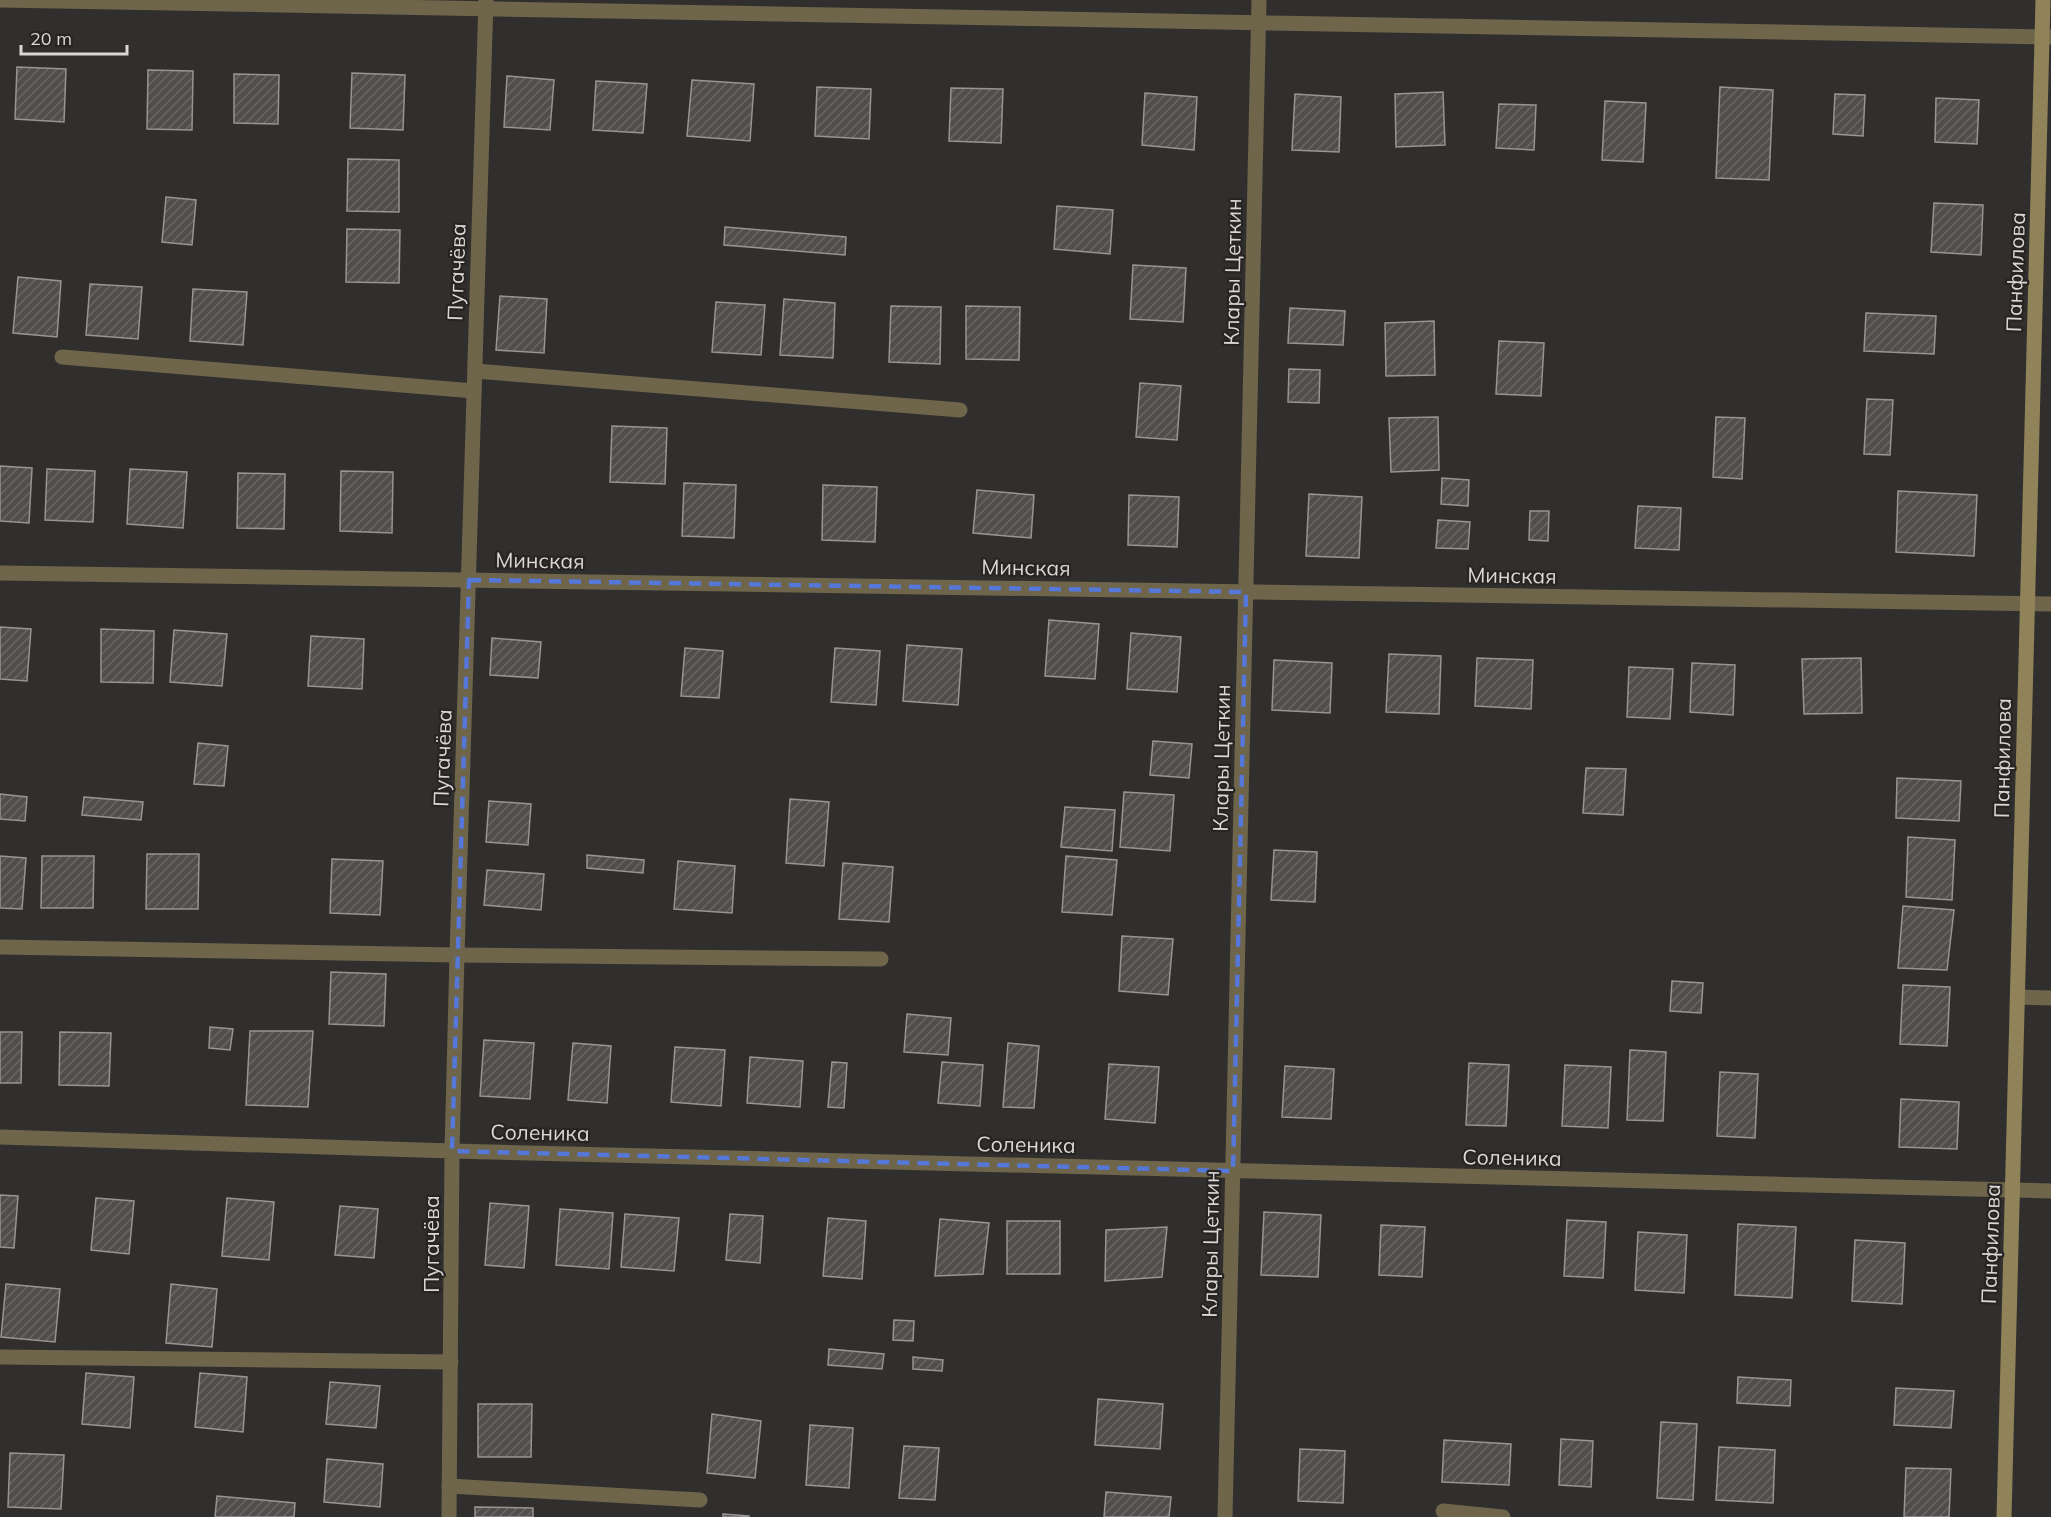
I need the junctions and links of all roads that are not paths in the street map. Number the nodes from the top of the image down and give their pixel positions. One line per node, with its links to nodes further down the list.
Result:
1 (0, 0): 4 (street)
2 (1259, 0): 5 (street, Клары Цеткин)
3 (2043, 0): 6 (street, Панфилова)
4 (485, 4): 5 (street); 8 (street, Пугачёва)
5 (1258, 23): 6 (street); 13 (street, Клары Цеткин)
6 (2047, 37): 14 (street, Панфилова)
7 (62, 357): 9 (street)
8 (474, 371): 9 (street, Пугачёва); 10 (street)
9 (474, 392): 12 (street, Пугачёва)
10 (960, 410)
11 (0, 573): 12 (street, Минская)
12 (469, 580): 13 (street, Минская); 17 (street, Пугачёва)
13 (1246, 592): 14 (street, Минская); 23 (street, Клары Цеткин)
14 (2027, 604): 15 (street, Минская); 19 (street, Панфилова)
15 (2051, 604)
16 (0, 946): 17 (street)
17 (456, 955): 18 (street); 22 (street, Пугачёва)
18 (881, 959)
19 (2018, 997): 20 (street); 24 (street, Панфилова)
20 (2051, 998)
21 (0, 1137): 22 (street, Соленика)
22 (452, 1151): 23 (street, Соленика); 27 (street, Пугачёва)
23 (1233, 1171): 24 (street, Соленика); 32 (street, Клары Цеткин)
24 (2013, 1190): 25 (street, Соленика); 34 (street, Панфилова)
25 (2051, 1191)
26 (0, 1357): 27 (street)
27 (451, 1362): 28 (street, Пугачёва)
28 (449, 1486): 29 (street); 31 (street, Пугачёва)
29 (700, 1500)
30 (1443, 1511): 33 (street)
31 (449, 1517)
32 (1225, 1517)
33 (1503, 1517)
34 (2004, 1517)

